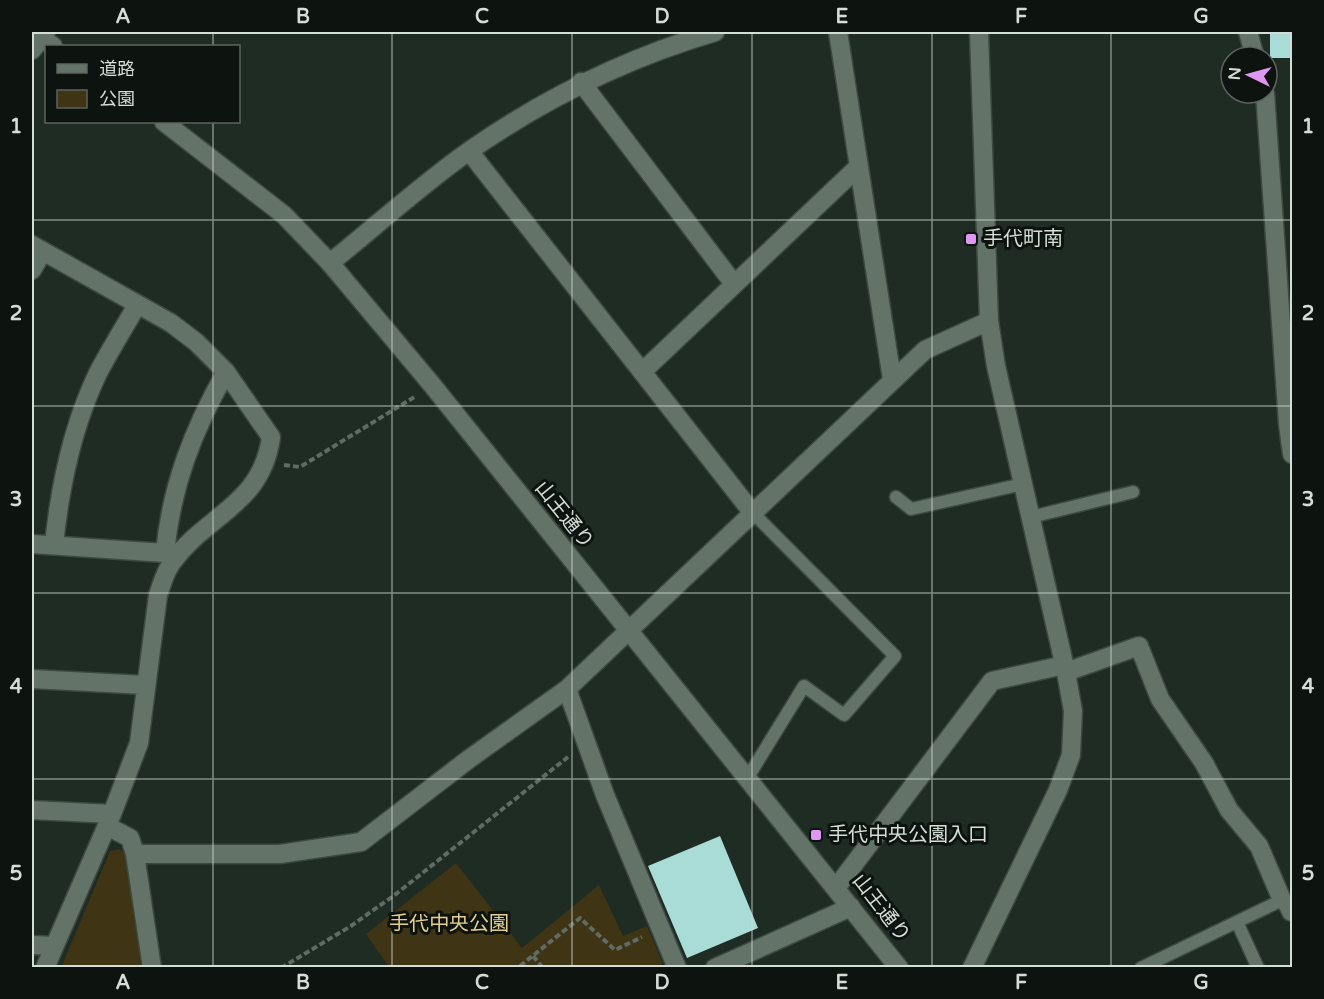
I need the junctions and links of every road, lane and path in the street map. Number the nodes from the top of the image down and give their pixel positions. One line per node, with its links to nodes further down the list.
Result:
1 (715, 32): 4 (street)
2 (838, 32): 8 (street)
3 (979, 32): 14 (street)
4 (581, 82): 7 (street); 12 (street)
5 (1266, 105): 19 (street)
6 (165, 123): 10 (street, 山王通り)
7 (469, 151): 10 (street); 16 (street)
8 (857, 168): 12 (street); 17 (street)
9 (37, 248): 11 (street); 13 (street)
10 (330, 263): 18 (street, 山王通り)
11 (32, 270)
12 (734, 284): 16 (street)
13 (137, 305): 15 (street); 27 (street)
14 (989, 321): 17 (street); 21 (street)
15 (226, 372): 20 (street); 28 (street)
16 (642, 372): 24 (street)
17 (892, 379): 24 (street)
18 (433, 386): 20 (path); 29 (street, 山王通り)
19 (1293, 454)
20 (266, 462): 28 (street)
21 (1023, 484): 23 (lane); 25 (street)
22 (1133, 492): 25 (lane)
23 (896, 497)
24 (752, 512): 29 (street); 35 (lane)
25 (1031, 517): 30 (street)
26 (32, 544): 27 (street)
27 (54, 545): 28 (street)
28 (169, 557): 32 (street)
29 (629, 629): 33 (street); 35 (street, 山王通り)
30 (1065, 668): 39 (street); 41 (street); 55 (street)
31 (32, 679): 32 (street)
32 (145, 685): 37 (street)
33 (567, 689): 34 (street); 38 (street)
34 (585, 744): 43 (street); 50 (path)
35 (748, 777): 39 (street, 山王通り)
36 (32, 810): 37 (street)
37 (110, 820): 38 (street); 45 (street)
38 (135, 854): 49 (street)
39 (836, 888): 40 (street, 山王通り)
40 (851, 908): 53 (street); 54 (street, 山王通り)
41 (1288, 908): 42 (lane)
42 (1237, 922): 56 (lane); 57 (lane)
43 (660, 928): 46 (path); 52 (street)
44 (32, 945): 45 (street)
45 (54, 946): 48 (street)
46 (533, 956): 47 (path); 51 (path)
47 (520, 966)
48 (45, 968)
49 (152, 968)
50 (281, 968)
51 (543, 968)
52 (676, 968)
53 (715, 968)
54 (899, 968)
55 (972, 968)
56 (1141, 968)
57 (1258, 968)

